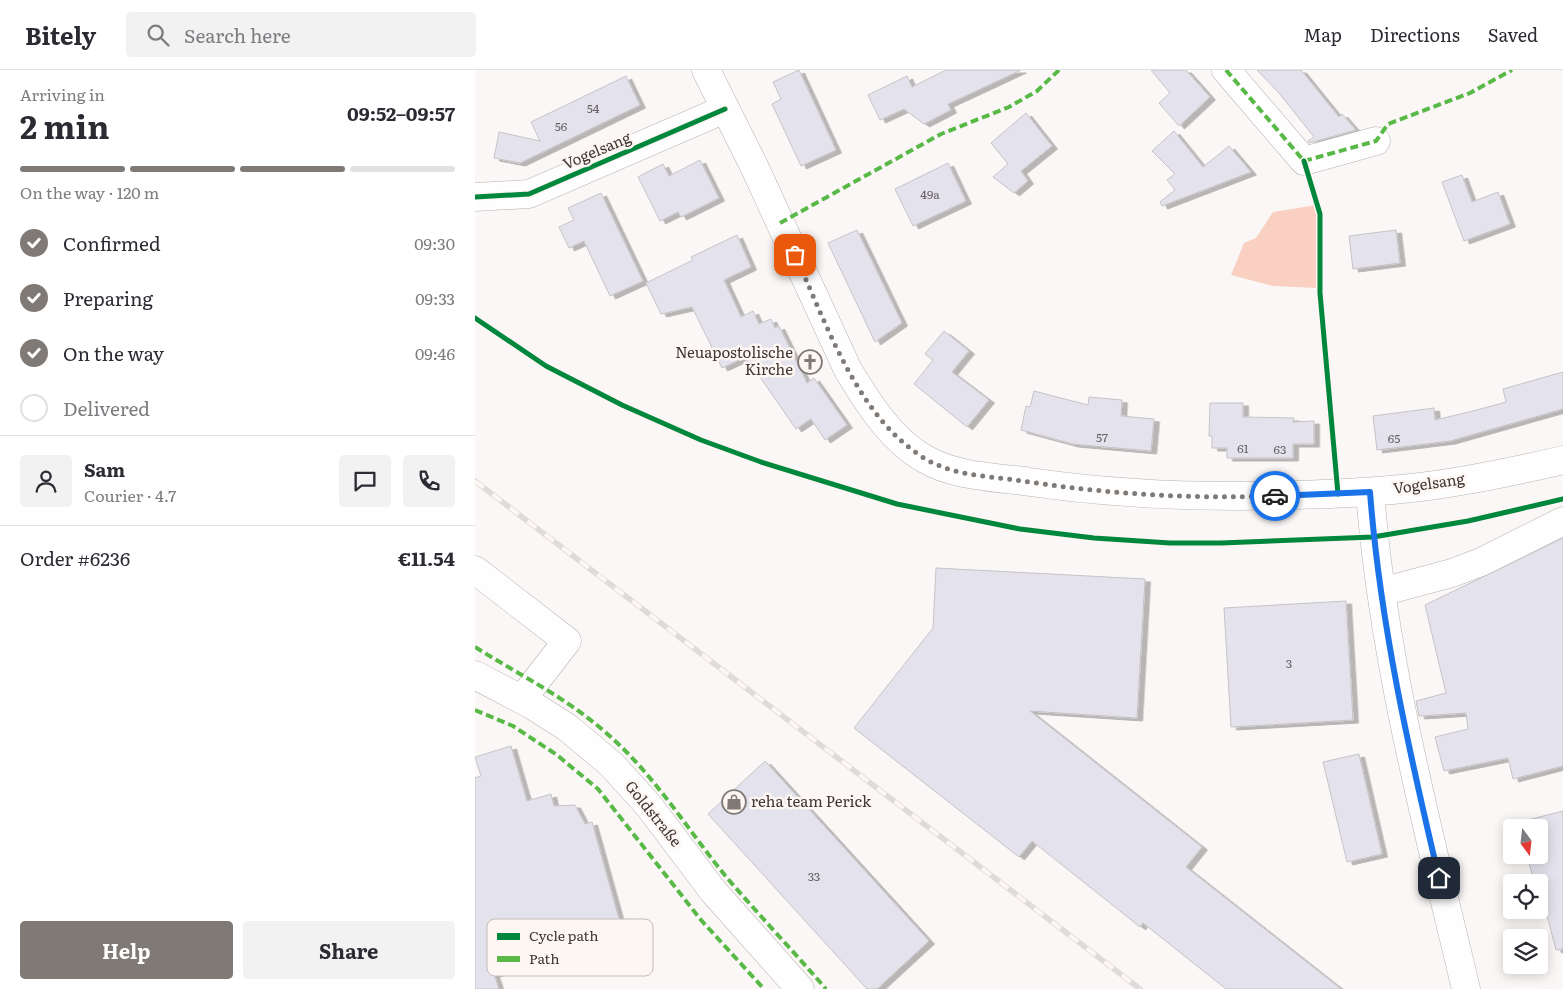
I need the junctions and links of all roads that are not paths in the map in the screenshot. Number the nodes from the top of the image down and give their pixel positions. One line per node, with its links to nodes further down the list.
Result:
1 (706, 70): 3 (street, Vogelsang)
2 (1226, 70): 4 (street)
3 (725, 109): 5 (street, Vogelsang); 7 (street, Vogelsang)
4 (1376, 141)
5 (475, 197)
6 (1563, 460): 7 (street, Vogelsang)
7 (1370, 492): 10 (street)
8 (1563, 521): 10 (street)
9 (475, 570): 12 (street)
10 (1381, 592): 14 (street)
11 (475, 675): 12 (street, Goldstraße)
12 (522, 699): 13 (street, Goldstraße)
13 (800, 989)
14 (1466, 989)

